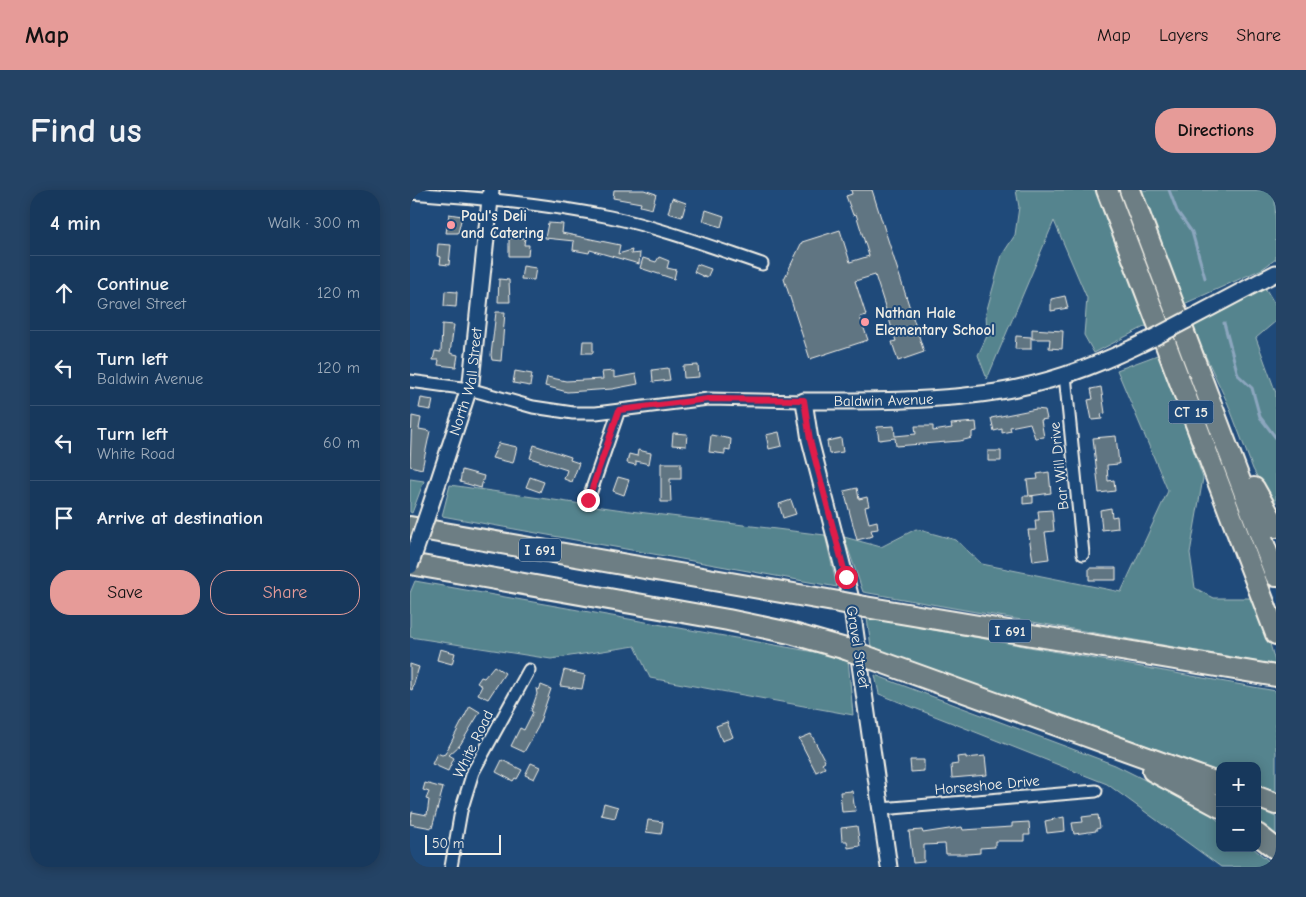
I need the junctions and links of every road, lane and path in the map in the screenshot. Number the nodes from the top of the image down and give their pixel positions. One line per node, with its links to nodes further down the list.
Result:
1 (1107, 190): 19 (highway, CT 15)
2 (1130, 190): 12 (highway, CT 15)
3 (410, 193): 4 (street)
4 (491, 194): 5 (street); 9 (street, North Wall Street)
5 (762, 264)
6 (1276, 273): 7 (street, Baldwin Avenue, bridge)
7 (1065, 376): 10 (street, Baldwin Avenue); 16 (street, Bar Will Drive)
8 (410, 381): 9 (street, Baldwin Avenue)
9 (469, 389): 11 (street, Baldwin Avenue); 17 (street, North Wall Street, bridge)
10 (804, 400): 11 (street, Baldwin Avenue); 28 (street, Gravel Street)
11 (619, 410): 13 (street)
12 (1214, 413): 15 (highway); 18 (highway, CT 15)
13 (588, 500)
14 (410, 527): 21 (highway, I 691, bridge)
15 (1276, 527)
16 (1083, 554)
17 (410, 565): 22 (highway, I 691, bridge)
18 (1276, 576)
19 (1276, 634)
20 (529, 670): 31 (street, White Road)
21 (1269, 675)
22 (1072, 729): 23 (highway, I 691); 27 (highway)
23 (1216, 783)
24 (1096, 791): 28 (street, Horseshoe Drive)
25 (1261, 798): 26 (highway)
26 (1276, 804)
27 (1216, 805)
28 (881, 809): 32 (street, Gravel Street)
29 (1261, 837): 30 (highway)
30 (1276, 848)
31 (451, 867)
32 (888, 867)

